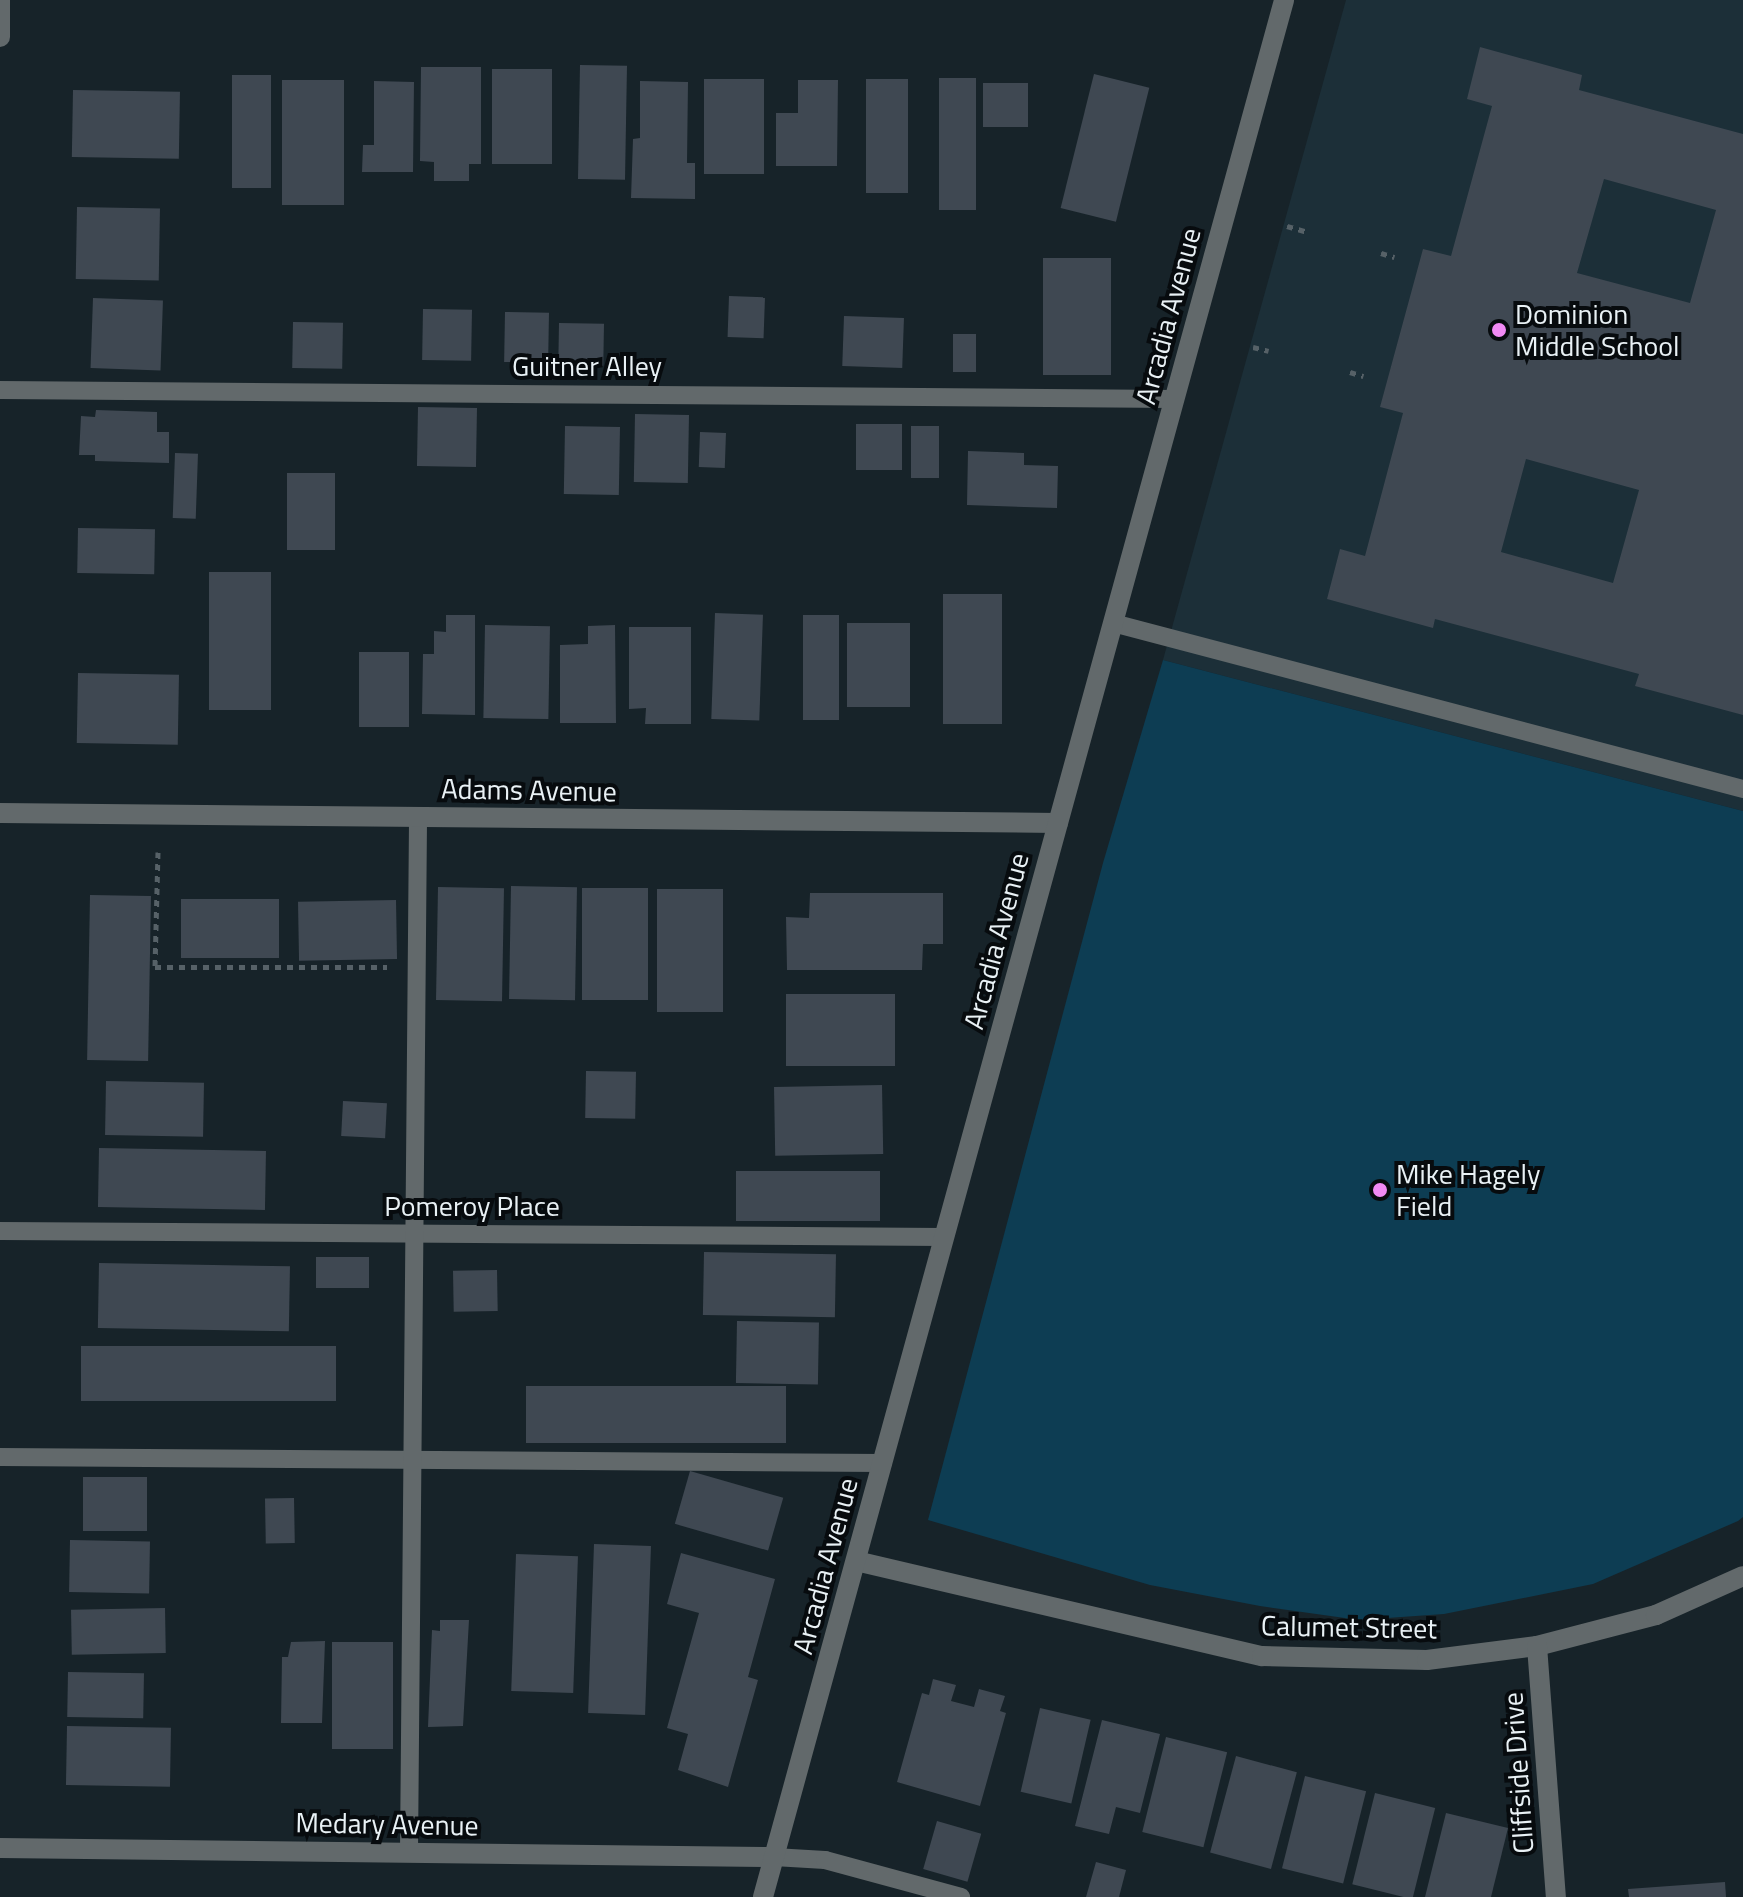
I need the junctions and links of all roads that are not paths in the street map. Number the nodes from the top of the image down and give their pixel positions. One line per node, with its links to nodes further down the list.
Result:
1 (0, 0): 3 (street)
2 (1284, 0): 5 (street, Arcadia Avenue)
3 (0, 37)
4 (0, 390): 5 (lane, Guitner Alley)
5 (1174, 399): 6 (street, Arcadia Avenue)
6 (1113, 623): 7 (lane); 10 (street, Arcadia Avenue)
7 (1743, 789)
8 (0, 813): 9 (street, Adams Avenue)
9 (418, 817): 10 (street, Adams Avenue); 12 (lane)
10 (1058, 823): 13 (street, Arcadia Avenue)
11 (0, 1231): 12 (lane, Pomeroy Place)
12 (415, 1233): 13 (lane, Pomeroy Place); 15 (lane)
13 (944, 1237): 16 (street, Arcadia Avenue)
14 (0, 1457): 15 (lane)
15 (413, 1459): 16 (lane); 21 (lane)
16 (883, 1463): 17 (street, Arcadia Avenue)
17 (856, 1561): 19 (street, Calumet Street); 22 (street, Arcadia Avenue)
18 (1743, 1576): 19 (street, Calumet Street)
19 (1537, 1646): 25 (street, Cliffside Drive)
20 (0, 1848): 21 (street, Medary Avenue)
21 (409, 1852): 22 (street, Medary Avenue)
22 (774, 1857): 23 (street, Arcadia Avenue); 24 (lane)
23 (763, 1897)
24 (961, 1897)
25 (1556, 1897)

